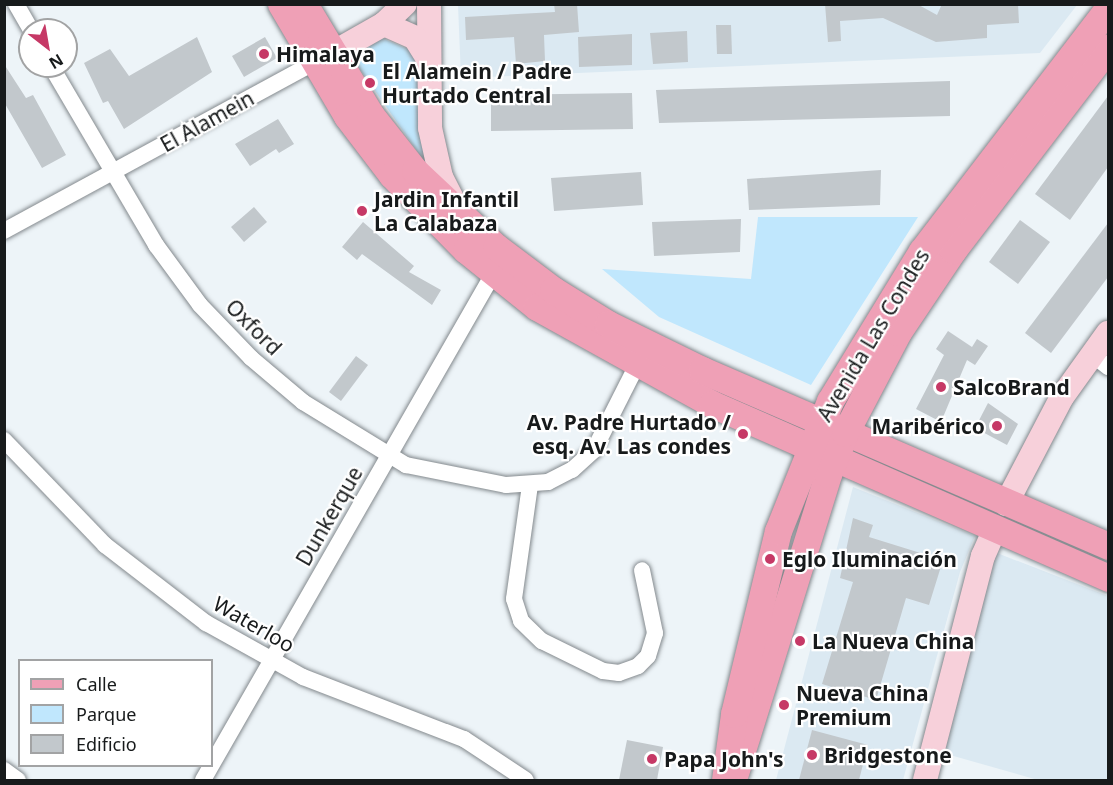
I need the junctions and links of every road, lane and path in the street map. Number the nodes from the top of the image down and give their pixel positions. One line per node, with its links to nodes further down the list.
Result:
1 (16, 4): 7 (street)
2 (281, 4): 10 (main road)
3 (304, 4): 10 (main road)
4 (405, 4): 8 (street, El Alamein)
5 (429, 4): 11 (street)
6 (1108, 9): 20 (main road, Avenida Las Condes)
7 (24, 18)
8 (384, 24): 10 (street, El Alamein); 11 (street)
9 (1108, 46): 21 (main road, Avenida Las Condes)
10 (323, 58): 13 (street, El Alamein); 14 (main road); 16 (main road)
11 (428, 60): 14 (street)
12 (58, 78): 13 (street, Oxford)
13 (112, 173): 15 (street, El Alamein); 24 (street, Oxford)
14 (466, 220): 20 (main road)
15 (4, 231)
16 (493, 274): 19 (main road); 24 (street, Dunkerque)
17 (1108, 333): 18 (street)
18 (1100, 361): 27 (street)
19 (637, 365): 23 (main road); 26 (street, Oxford)
20 (821, 422): 21 (main road); 23 (main road, Avenida Las Condes)
21 (845, 433): 25 (main road, Avenida Las Condes); 27 (main road)
22 (4, 440): 32 (street, Waterloo)
23 (808, 448): 25 (main road); 39 (main road, Avenida Las Condes)
24 (389, 456): 26 (street, Oxford); 32 (street, Dunkerque)
25 (833, 460): 28 (main road); 40 (main road, Avenida Las Condes)
26 (530, 485): 30 (street)
27 (1006, 504): 29 (main road)
28 (995, 529): 31 (main road); 41 (street)
29 (1108, 546)
30 (642, 570)
31 (1108, 578)
32 (271, 662): 33 (street, Dunkerque); 38 (street, Waterloo)
33 (213, 763)
34 (210, 767): 37 (street, Dunkerque)
35 (4, 770): 36 (street)
36 (18, 780)
37 (203, 780)
38 (526, 780)
39 (725, 780)
40 (732, 780)
41 (925, 780)

